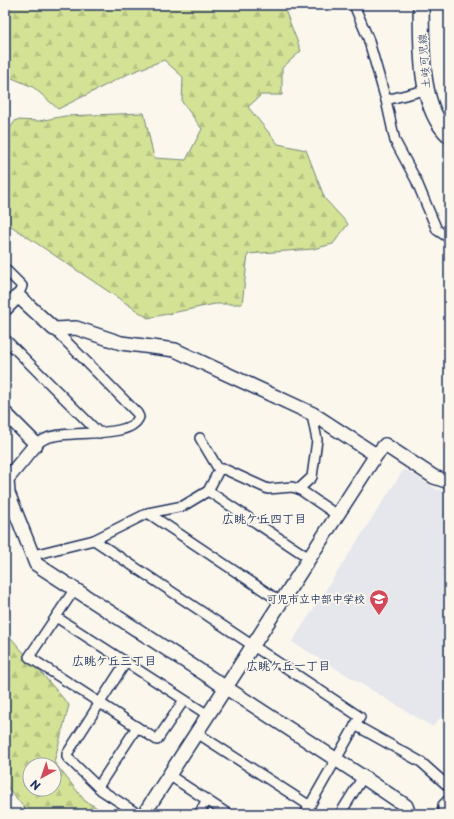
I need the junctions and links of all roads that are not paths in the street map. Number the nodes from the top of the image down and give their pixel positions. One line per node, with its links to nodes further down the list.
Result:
1 (354, 5): 4 (street)
2 (421, 5): 3 (main road, 土岐可児線)
3 (425, 90): 4 (street); 5 (main road, 土岐可児線)
4 (386, 100): 6 (street)
5 (449, 135)
6 (449, 238)
7 (5, 269): 8 (street)
8 (18, 296): 9 (street); 10 (street)
9 (5, 309)
10 (54, 329): 13 (street); 14 (street)
11 (5, 339): 14 (street)
12 (5, 413): 16 (street)
13 (313, 414): 17 (street); 21 (street)
14 (99, 433): 16 (street)
15 (200, 438): 18 (street)
16 (36, 444): 19 (street)
17 (376, 454): 20 (street); 24 (street)
18 (219, 470): 21 (street); 22 (street)
19 (6, 479): 26 (street)
20 (449, 482)
21 (298, 489): 24 (street)
22 (208, 491): 23 (street); 27 (street)
23 (148, 513): 25 (street); 29 (street)
24 (337, 515): 27 (street)
25 (94, 540): 26 (street); 31 (street)
26 (32, 555): 28 (street)
27 (309, 558): 29 (street)
28 (74, 590): 30 (street); 33 (street)
29 (281, 602): 31 (street)
30 (56, 616): 32 (street); 35 (street)
31 (253, 645): 33 (street); 37 (street)
32 (126, 662): 34 (street); 35 (street)
33 (226, 688): 36 (street); 40 (street)
34 (184, 700): 36 (street); 38 (street)
35 (100, 703): 38 (street); 43 (street)
36 (208, 715): 39 (street)
37 (355, 725): 40 (street); 44 (street)
38 (137, 727): 43 (street)
39 (197, 733): 41 (street); 47 (street)
40 (336, 759): 42 (street); 47 (street)
41 (169, 776): 46 (street); 49 (street)
42 (363, 777): 52 (street); 53 (street)
43 (98, 787): 48 (street)
44 (449, 787)
45 (449, 799): 54 (street)
46 (207, 800): 50 (street); 51 (street)
47 (308, 810)
48 (138, 814)
49 (144, 814)
50 (199, 814)
51 (228, 814)
52 (340, 814)
53 (410, 814)
54 (443, 814)

